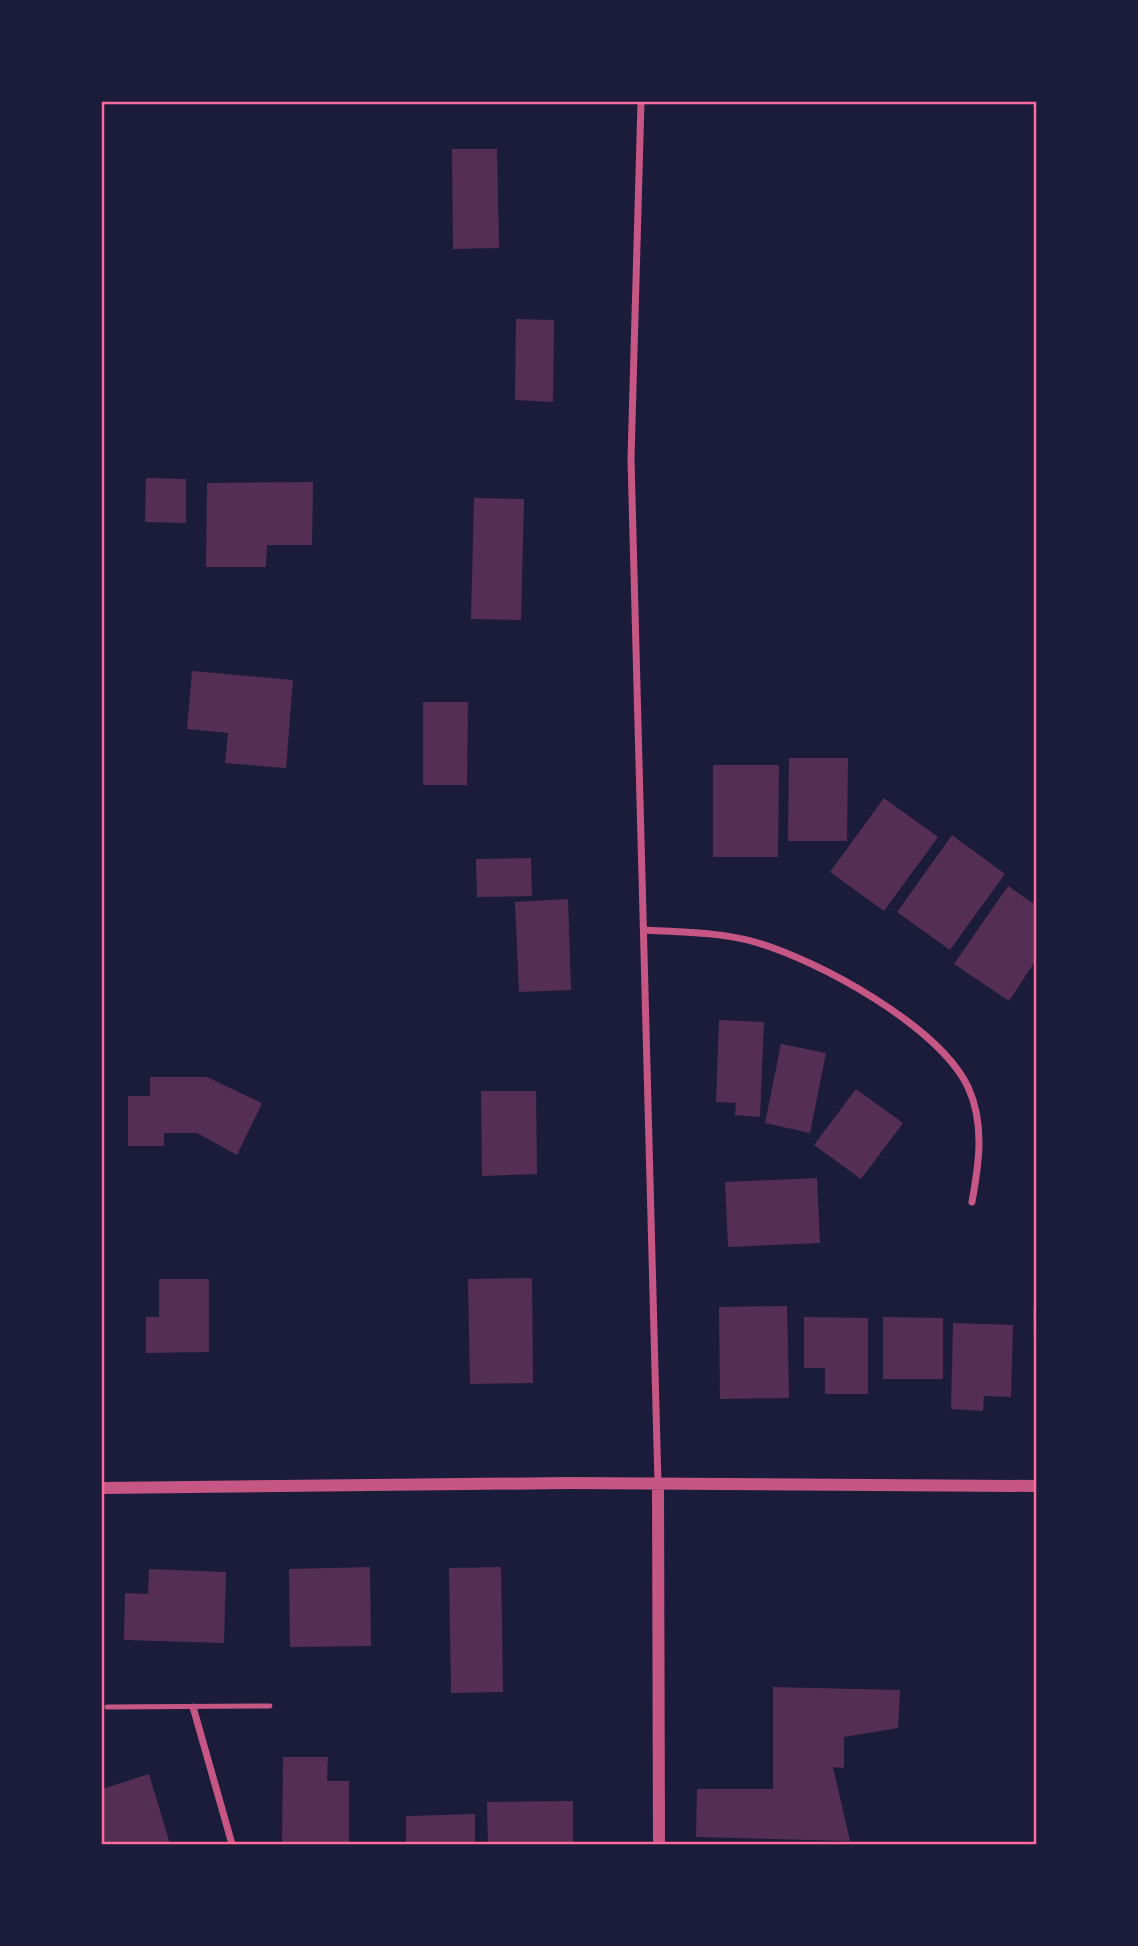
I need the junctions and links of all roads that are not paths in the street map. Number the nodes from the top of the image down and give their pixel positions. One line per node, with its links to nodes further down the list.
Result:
1 (640, 102): 2 (street)
2 (644, 930): 3 (street); 4 (street)
3 (972, 1202)
4 (658, 1484): 5 (street); 6 (street); 11 (street)
5 (1037, 1486)
6 (102, 1488)
7 (270, 1706): 9 (lane)
8 (107, 1707): 9 (lane)
9 (193, 1707): 10 (street)
10 (232, 1844)
11 (659, 1844)

